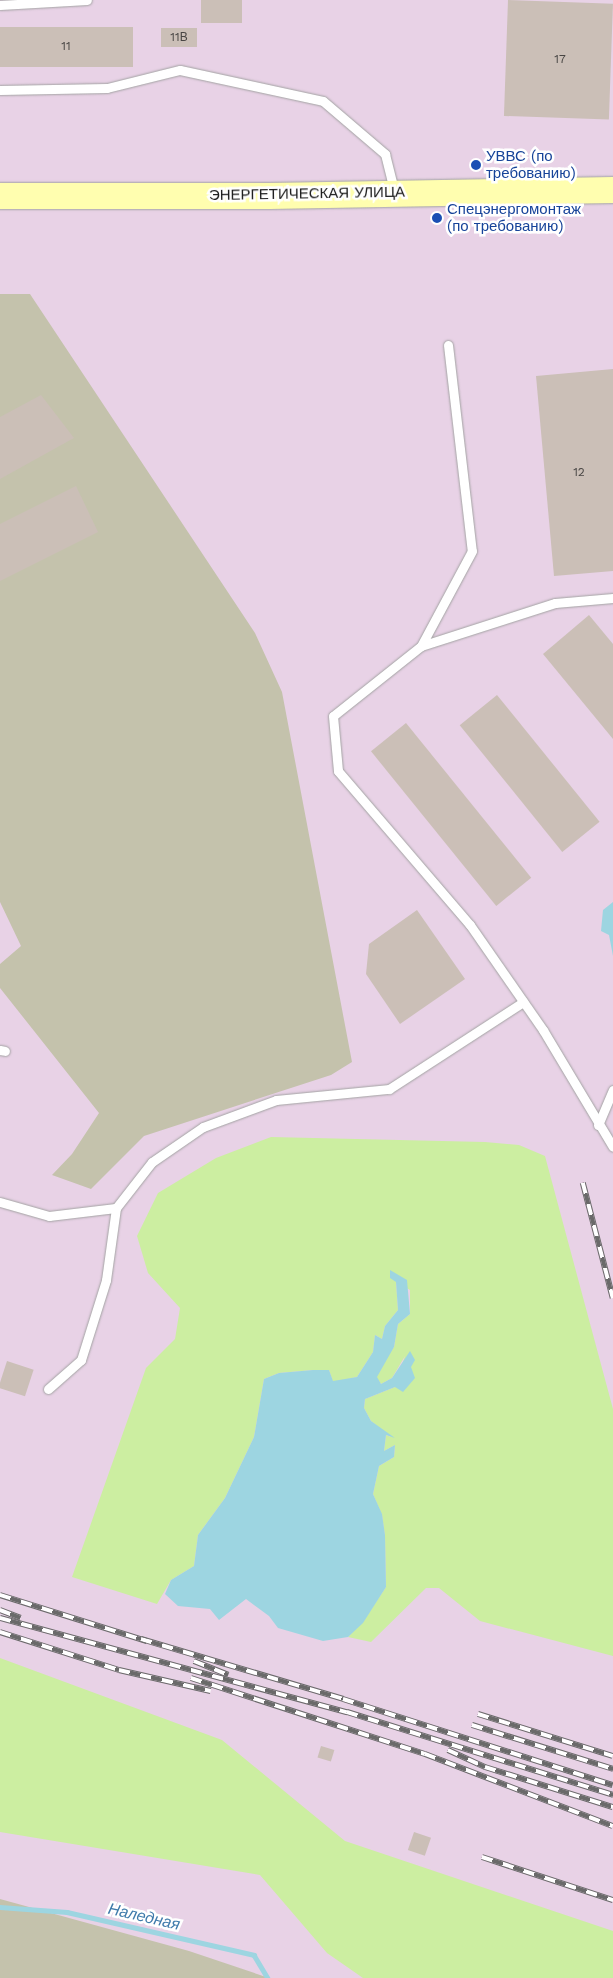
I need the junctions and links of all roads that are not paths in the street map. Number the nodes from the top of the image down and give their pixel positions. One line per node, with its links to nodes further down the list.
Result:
1 (87, 0): 2 (lane)
2 (0, 5)
3 (0, 90): 5 (lane)
4 (613, 190): 5 (street, ЭНЕРГЕТИЧЕСКАЯ УЛИЦА)
5 (394, 194): 6 (street, ЭНЕРГЕТИЧЕСКАЯ УЛИЦА)
6 (0, 196)
7 (448, 345): 9 (lane)
8 (613, 598): 9 (lane)
9 (421, 646): 10 (lane)
10 (524, 1002): 12 (lane); 15 (lane)
11 (613, 1090): 12 (lane)
12 (598, 1125): 13 (lane)
13 (613, 1147)
14 (0, 1202): 15 (lane)
15 (116, 1208): 16 (lane)
16 (48, 1388)

